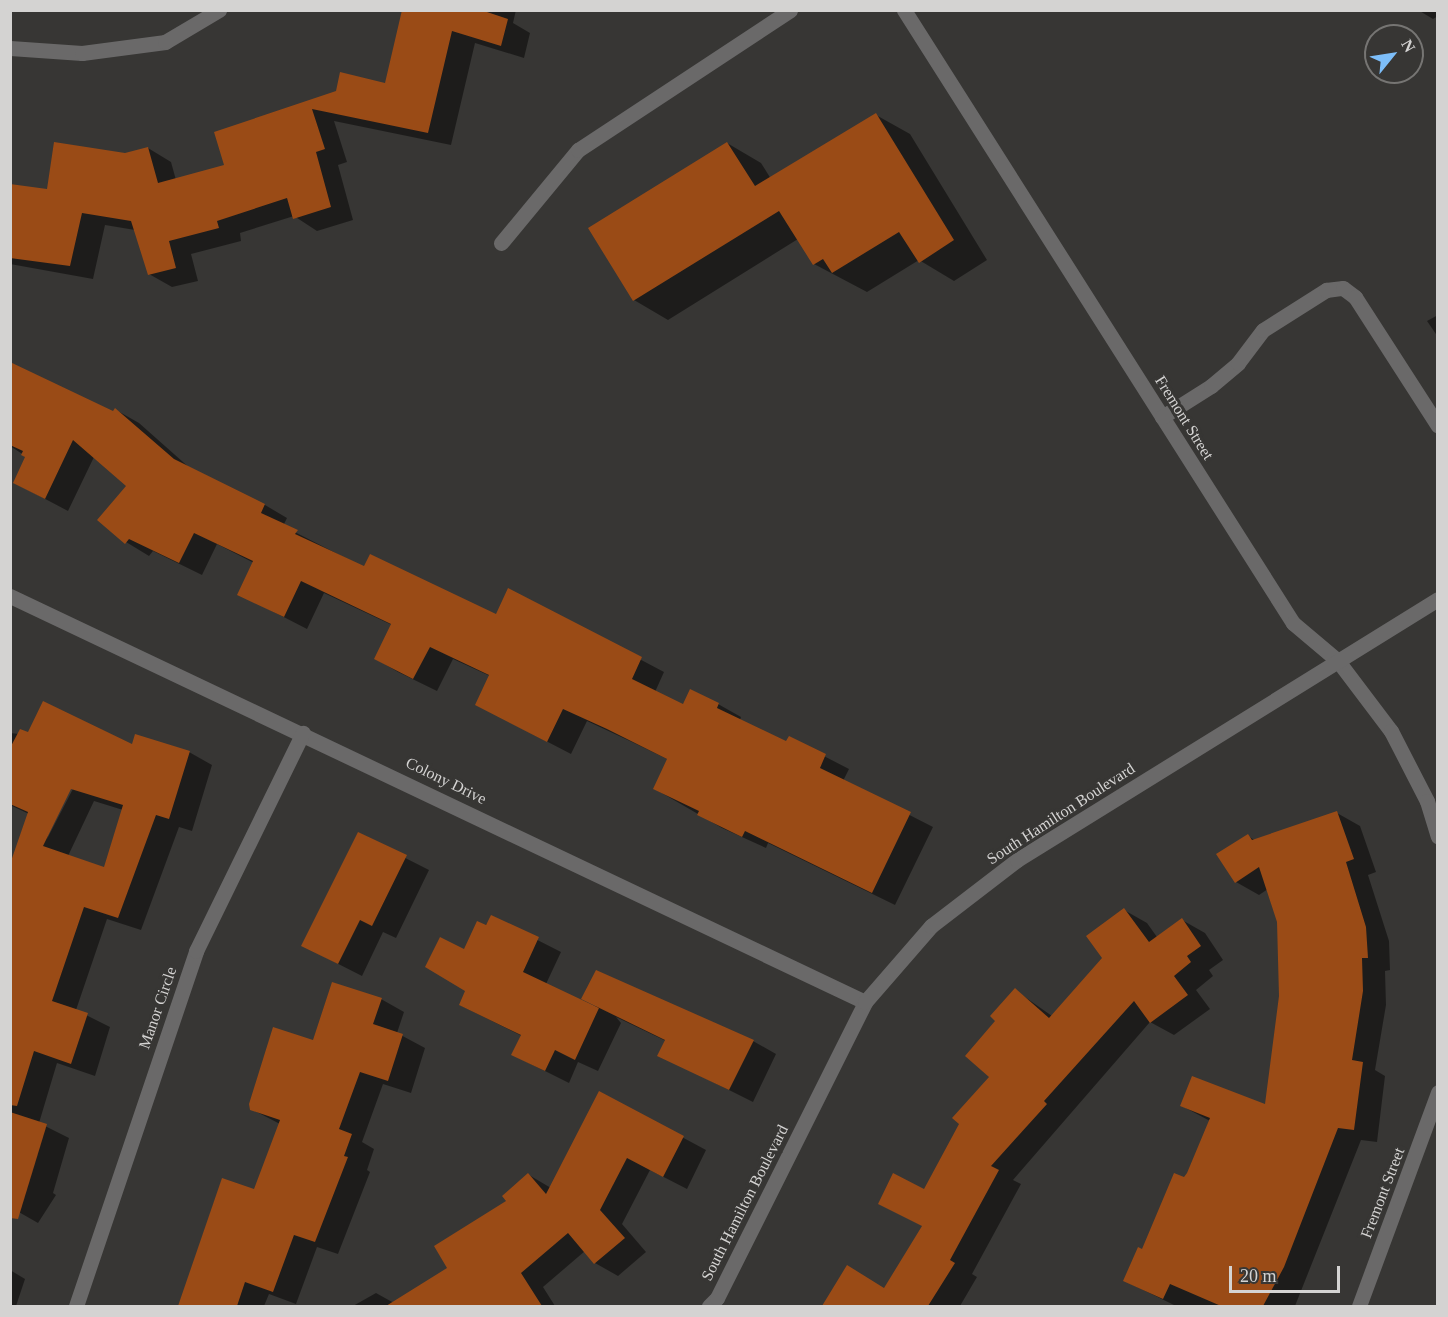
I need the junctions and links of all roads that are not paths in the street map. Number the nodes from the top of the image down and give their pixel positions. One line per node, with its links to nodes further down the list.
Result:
1 (219, 10): 4 (street)
2 (790, 10): 5 (street)
3 (904, 10): 6 (street, Fremont Street)
4 (10, 48)
5 (501, 243)
6 (1161, 417): 7 (street); 10 (street, Fremont Street)
7 (1437, 426)
8 (10, 596): 11 (street, Colony Drive)
9 (1437, 598): 10 (street, South Hamilton Boulevard)
10 (1338, 661): 12 (street, Fremont Street); 13 (street, South Hamilton Boulevard)
11 (303, 733): 13 (street, Colony Drive); 15 (street, Manor Circle)
12 (1437, 836)
13 (865, 1002): 16 (street, South Hamilton Boulevard)
14 (1437, 1092): 17 (street, Fremont Street)
15 (76, 1306)
16 (709, 1306)
17 (1359, 1306)

